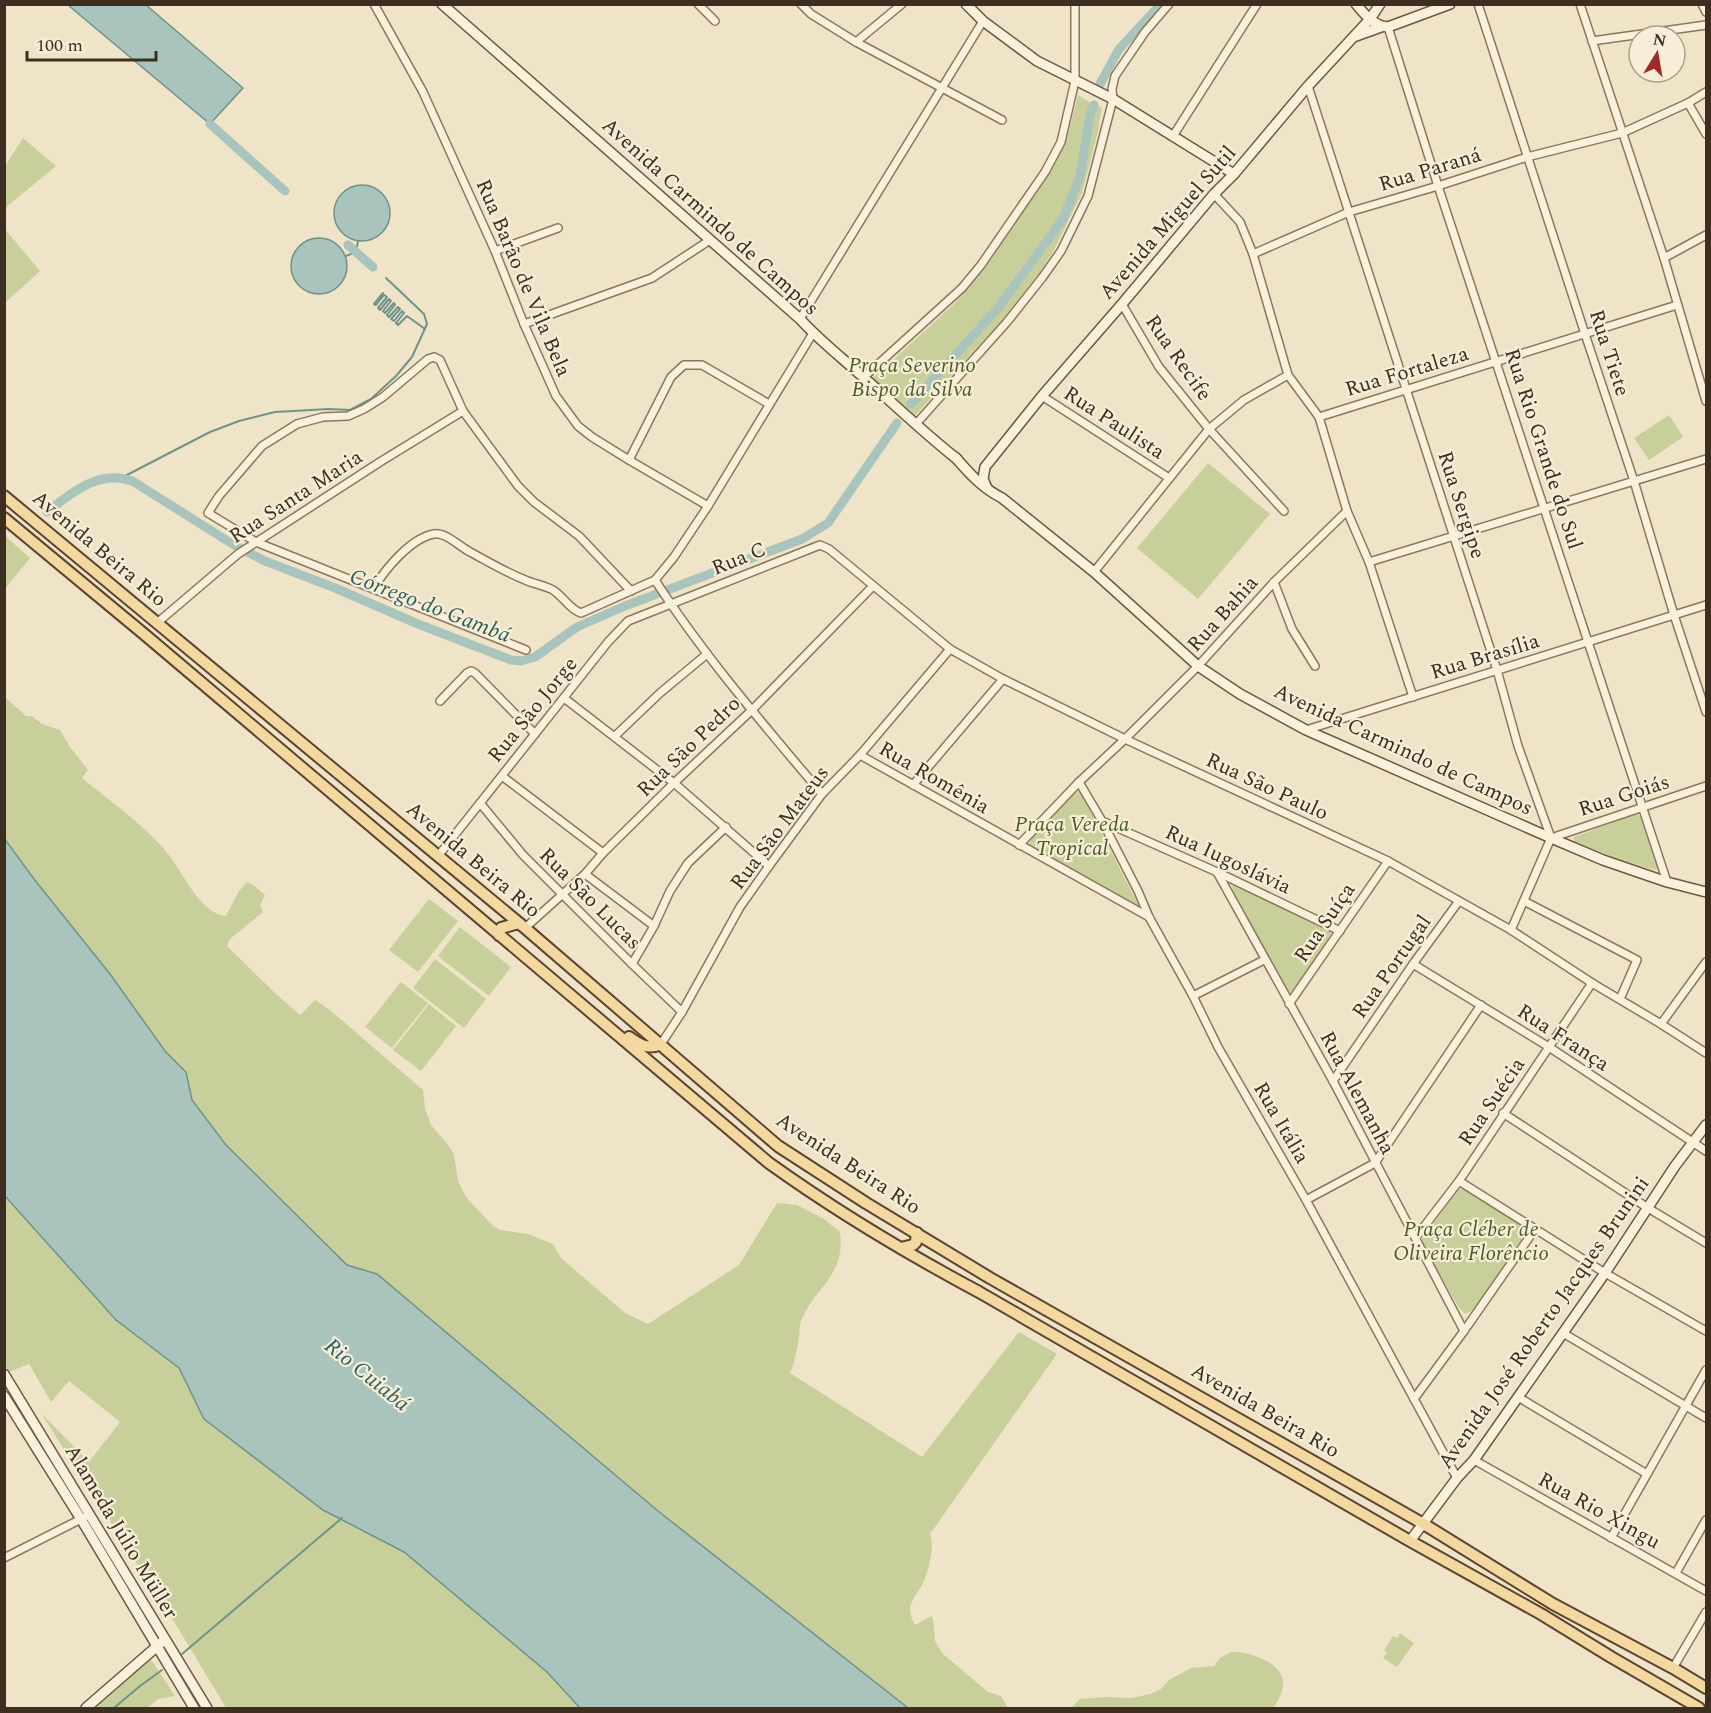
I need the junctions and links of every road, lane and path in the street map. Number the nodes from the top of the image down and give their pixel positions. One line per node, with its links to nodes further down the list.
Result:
1 (374, 4): 43 (street, Rua Barão de Vila Bela)
2 (442, 4): 42 (main road, Avenida Carmindo de Campos)
3 (698, 4): 18 (street)
4 (902, 4): 24 (street)
5 (966, 4): 19 (main road)
6 (1075, 4): 25 (street)
7 (1169, 4): 29 (street)
8 (1257, 4): 34 (street)
9 (1356, 4): 17 (main road)
10 (1380, 4): 17 (main road, Avenida Miguel Sutil)
11 (1450, 4): 21 (main road)
12 (1478, 4): 35 (street, Rua Tiete)
13 (1580, 4): 23 (street)
14 (1702, 4): 16 (street)
15 (801, 5): 24 (street)
16 (1707, 12)
17 (1370, 19): 21 (main road); 22 (main road, Avenida Miguel Sutil)
18 (715, 21)
19 (983, 21): 25 (main road); 27 (street)
20 (1707, 25): 23 (street)
21 (1385, 27): 22 (main road); 37 (street, Rua Rio Grande do Sul)
22 (1354, 36): 26 (main road, Avenida Miguel Sutil)
23 (1592, 41): 32 (street)
24 (856, 42): 27 (street)
25 (1075, 81): 29 (main road); 54 (street)
26 (1308, 86): 36 (main road, Avenida Miguel Sutil); 39 (street, Rua Sergipe)
27 (941, 87): 31 (street); 48 (street)
28 (1707, 92): 30 (street, Rua Paraná)
29 (1113, 99): 34 (main road); 61 (street)
30 (1688, 103): 32 (street, Rua Paraná); 33 (street)
31 (1002, 120)
32 (1622, 133): 35 (street, Rua Paraná); 45 (street)
33 (1707, 134)
34 (1173, 136): 36 (main road)
35 (1527, 157): 37 (street, Rua Paraná); 51 (street, Rua Tiete)
36 (1234, 174): 38 (main road, Avenida Miguel Sutil)
37 (1438, 186): 39 (street, Rua Paraná); 52 (street, Rua Rio Grande do Sul)
38 (1214, 194): 44 (street); 46 (main road, Avenida Miguel Sutil)
39 (1349, 212): 44 (street, Rua Paraná); 55 (street, Rua Sergipe)
40 (558, 228): 43 (street)
41 (1707, 235): 45 (street)
42 (710, 240): 48 (main road, Avenida Carmindo de Campos); 49 (street)
43 (495, 251): 49 (street, Rua Barão de Vila Bela)
44 (1253, 254): 53 (street)
45 (1664, 258): 47 (street)
46 (1122, 304): 56 (main road, Avenida Miguel Sutil); 62 (street, Rua Recife)
47 (1677, 305): 51 (street, Rua Fortaleza); 57 (street)
48 (800, 319): 50 (main road, Avenida Carmindo de Campos)
49 (524, 324): 64 (street, Rua Barão de Vila Bela)
50 (813, 333): 54 (main road, Avenida Carmindo de Campos); 58 (street)
51 (1585, 334): 52 (street, Rua Fortaleza); 69 (street, Rua Tiete)
52 (1497, 361): 55 (street, Rua Fortaleza); 74 (street, Rua Rio Grande do Sul)
53 (1288, 375): 60 (street); 62 (street)
54 (864, 378): 61 (main road, Avenida Carmindo de Campos)
55 (1406, 390): 60 (street, Rua Fortaleza); 78 (street, Rua Sergipe)
56 (1042, 396): 65 (main road, Avenida Miguel Sutil); 67 (street, Rua Paulista)
57 (1707, 401)
58 (769, 404): 64 (street); 73 (street)
59 (463, 411): 79 (street, Rua Santa Maria); 79 (street); 87 (street)
60 (1319, 417): 75 (street)
61 (916, 424): 66 (main road, Avenida Carmindo de Campos)
62 (1209, 429): 67 (street); 76 (street, Rua Recife)
63 (1707, 459): 69 (street)
64 (629, 460): 73 (street, Rua Barão de Vila Bela)
65 (985, 467): 66 (main road); 68 (main road, Avenida Miguel Sutil)
66 (967, 468): 68 (main road, Avenida Carmindo de Campos); 70 (main road, Avenida Carmindo de Campos)
67 (1169, 478): 82 (street)
68 (983, 479): 70 (main road, Avenida Carmindo de Campos); 72 (main road, Avenida Carmindo de Campos)
69 (1634, 481): 74 (street); 90 (street, Rua Tiete)
70 (989, 491): 72 (main road, Avenida Carmindo de Campos)
71 (4, 495): 91 (main road, Avenida Beira Rio)
72 (1002, 498): 82 (main road, Avenida Carmindo de Campos)
73 (708, 506): 83 (street)
74 (1545, 508): 78 (street); 92 (street, Rua Rio Grande do Sul)
75 (1347, 510): 81 (street); 84 (street, Rua Bahia)
76 (1284, 511)
77 (4, 518): 138 (main road, Avenida Beira Rio)
78 (1454, 536): 81 (street); 98 (street, Rua Sergipe)
79 (256, 542): 86 (street); 91 (street, Rua Santa Maria)
80 (820, 545): 85 (street, Rua São Paulo); 88 (street, Rua C)
81 (1369, 562): 100 (street)
82 (1094, 572): 96 (main road, Avenida Carmindo de Campos)
83 (656, 581): 87 (street); 88 (street)
84 (1274, 582): 96 (street, Rua Bahia); 97 (street)
85 (873, 586): 93 (street, Rua São Paulo); 103 (street, Rua São Pedro)
86 (374, 588): 87 (street); 94 (street)
87 (631, 591)
88 (668, 602): 95 (street); 101 (street, Rua São Jorge)
89 (1707, 605): 90 (street, Rua Brasília)
90 (1674, 615): 92 (street, Rua Brasília); 104 (street, Rua Tiete)
91 (157, 623): 123 (main road, Avenida Beira Rio)
92 (1588, 642): 98 (street, Rua Brasília); 117 (street, Rua Rio Grande do Sul)
93 (951, 649): 99 (street, Rua São Paulo); 109 (street, Rua São Mateus)
94 (526, 650)
95 (707, 654): 103 (street); 107 (street)
96 (1198, 666): 105 (main road, Avenida Carmindo de Campos); 108 (street, Rua Bahia)
97 (1315, 666)
98 (1497, 670): 100 (street, Rua Brasília); 120 (street, Rua Sergipe)
99 (1004, 679): 108 (street, Rua São Paulo); 113 (street)
100 (1413, 697): 105 (street, Rua Brasília)
101 (564, 698): 106 (street, Rua São Jorge); 107 (street)
102 (440, 701): 106 (street)
103 (752, 710): 112 (street, Rua São Pedro); 115 (street)
104 (1707, 712)
105 (1306, 730): 120 (main road, Avenida Carmindo de Campos)
106 (535, 734): 110 (street, Rua São Jorge)
107 (615, 736): 112 (street)
108 (1125, 740): 111 (street); 124 (street, Rua São Paulo)
109 (860, 755): 113 (street, Rua Romênia); 115 (street, Rua São Mateus)
110 (502, 776): 116 (street, Rua São Jorge); 122 (street)
111 (1079, 782): 118 (street, Rua Itália); 121 (street)
112 (674, 783): 119 (street); 122 (street, Rua São Pedro)
113 (913, 785): 121 (street, Rua Romênia)
114 (1707, 786): 117 (street, Rua Goiás)
115 (822, 794): 125 (street, Rua São Mateus)
116 (480, 803): 123 (street, Rua São Jorge); 130 (street, Rua São Lucas)
117 (1643, 807): 120 (street, Rua Goiás); 128 (street, Rua Rio Grande do Sul)
118 (1102, 821): 126 (street, Rua Iugoslávia); 133 (street, Rua Itália)
119 (726, 827): 125 (street); 135 (street)
120 (1551, 838): 128 (main road, Avenida Carmindo de Campos); 132 (street)
121 (1019, 845): 133 (street, Rua Romênia)
122 (603, 853): 127 (street, Rua São Pedro)
123 (438, 856): 134 (main road, Avenida Beira Rio)
124 (1388, 861): 131 (street, Rua São Paulo); 137 (street, Rua Suíça)
125 (769, 866): 148 (street, Rua São Mateus)
126 (1217, 872): 137 (street, Rua Iugoslávia); 139 (street, Rua Alemanha)
127 (585, 874): 130 (street, Rua São Pedro); 135 (street)
128 (1667, 882): 129 (main road, Avenida Carmindo de Campos)
129 (1707, 892)
130 (563, 895): 134 (street, Rua São Pedro); 141 (street, Rua São Lucas)
131 (1459, 901): 136 (street, Rua São Paulo); 142 (street, Rua Portugal)
132 (1524, 901): 136 (street); 145 (street)
133 (1149, 917): 144 (street, Rua Itália)
134 (522, 925): 138 (main road); 151 (main road, Avenida Beira Rio)
135 (654, 926): 141 (street)
136 (1511, 930): 143 (street, Rua São Paulo)
137 (1340, 931): 146 (street, Rua Suíça)
138 (499, 935): 149 (main road, Avenida Beira Rio)
139 (1264, 960): 144 (street); 146 (street, Rua Alemanha)
140 (1707, 962): 150 (street)
141 (632, 964): 148 (street, Rua São Lucas)
142 (1413, 964): 147 (street, Rua França); 154 (street, Rua Portugal)
143 (1592, 983): 145 (street, Rua São Paulo); 152 (street, Rua Suécia)
144 (1193, 996): 161 (street, Rua Itália)
145 (1620, 999): 150 (street, Rua São Paulo)
146 (1289, 1004): 154 (street, Rua Alemanha)
147 (1481, 1005): 152 (street, Rua França); 159 (street)
148 (682, 1012): 151 (street, Rua São Mateus)
149 (604, 1023): 151 (main road); 168 (main road, Avenida Beira Rio)
150 (1661, 1024): 153 (street, Rua São Paulo)
151 (661, 1044): 164 (main road, Avenida Beira Rio)
152 (1549, 1047): 155 (street, Rua Suécia); 157 (street, Rua França)
153 (1707, 1053)
154 (1332, 1081): 159 (street, Rua Alemanha)
155 (1503, 1113): 160 (street, Rua Suécia); 162 (street)
156 (1707, 1125): 157 (main road, Avenida José Roberto Jacques Brunini)
157 (1693, 1143): 158 (street, Rua França); 162 (main road, Avenida José Roberto Jacques Brunini)
158 (1707, 1151)
159 (1376, 1163): 161 (street); 165 (street, Rua Alemanha)
160 (1459, 1181): 163 (street); 165 (street, Rua Suécia)
161 (1306, 1200): 178 (street, Rua Itália)
162 (1648, 1208): 166 (street); 170 (main road, Avenida José Roberto Jacques Brunini)
163 (1535, 1229): 170 (street); 171 (street)
164 (917, 1233): 167 (main road, Avenida Beira Rio); 168 (main road)
165 (1416, 1237): 171 (street, Rua Alemanha)
166 (1707, 1243)
167 (938, 1246): 169 (main road); 181 (main road, Avenida Beira Rio)
168 (901, 1248): 169 (main road, Avenida Beira Rio)
169 (922, 1262): 182 (main road, Avenida Beira Rio)
170 (1605, 1273): 172 (street); 173 (main road, Avenida José Roberto Jacques Brunini)
171 (1464, 1331): 178 (street)
172 (1707, 1331)
173 (1563, 1334): 177 (main road, Avenida José Roberto Jacques Brunini); 179 (street)
174 (1707, 1370): 179 (street)
175 (4, 1374): 186 (main road, Alameda Júlio Müller)
176 (4, 1396): 186 (main road, Alameda Júlio Müller)
177 (1518, 1397): 183 (main road, Avenida José Roberto Jacques Brunini); 184 (street)
178 (1414, 1399): 185 (street, Rua Itália)
179 (1687, 1407): 180 (street); 184 (street)
180 (1707, 1418)
181 (1245, 1422): 182 (main road); 188 (main road, Avenida Beira Rio)
182 (1235, 1440): 190 (main road, Avenida Beira Rio)
183 (1474, 1460): 185 (main road, Avenida José Roberto Jacques Brunini); 189 (street, Rua Rio Xingu)
184 (1647, 1474): 189 (street)
185 (1457, 1478): 188 (main road, Avenida José Roberto Jacques Brunini)
186 (86, 1516): 191 (street); 197 (main road, Alameda Júlio Müller); 198 (main road, Alameda Júlio Müller)
187 (1707, 1521): 192 (street)
188 (1422, 1523): 190 (main road, Avenida José Roberto Jacques Brunini); 194 (main road, Avenida Beira Rio)
189 (1611, 1538): 192 (street, Rua Rio Xingu)
190 (1410, 1541): 196 (main road, Avenida Beira Rio)
191 (4, 1558)
192 (1676, 1574): 193 (street, Rua Rio Xingu)
193 (1707, 1591)
194 (1553, 1604): 196 (main road); 199 (main road, Avenida Beira Rio)
195 (1707, 1612): 199 (street)
196 (1541, 1614): 204 (main road, Avenida Beira Rio)
197 (166, 1639): 198 (main road); 203 (main road, Alameda Júlio Müller)
198 (157, 1646): 201 (main road); 202 (main road, Alameda Júlio Müller)
199 (1673, 1668): 200 (main road, Avenida Beira Rio)
200 (1707, 1688)
201 (86, 1708)
202 (194, 1708)
203 (207, 1708)
204 (1699, 1708)

